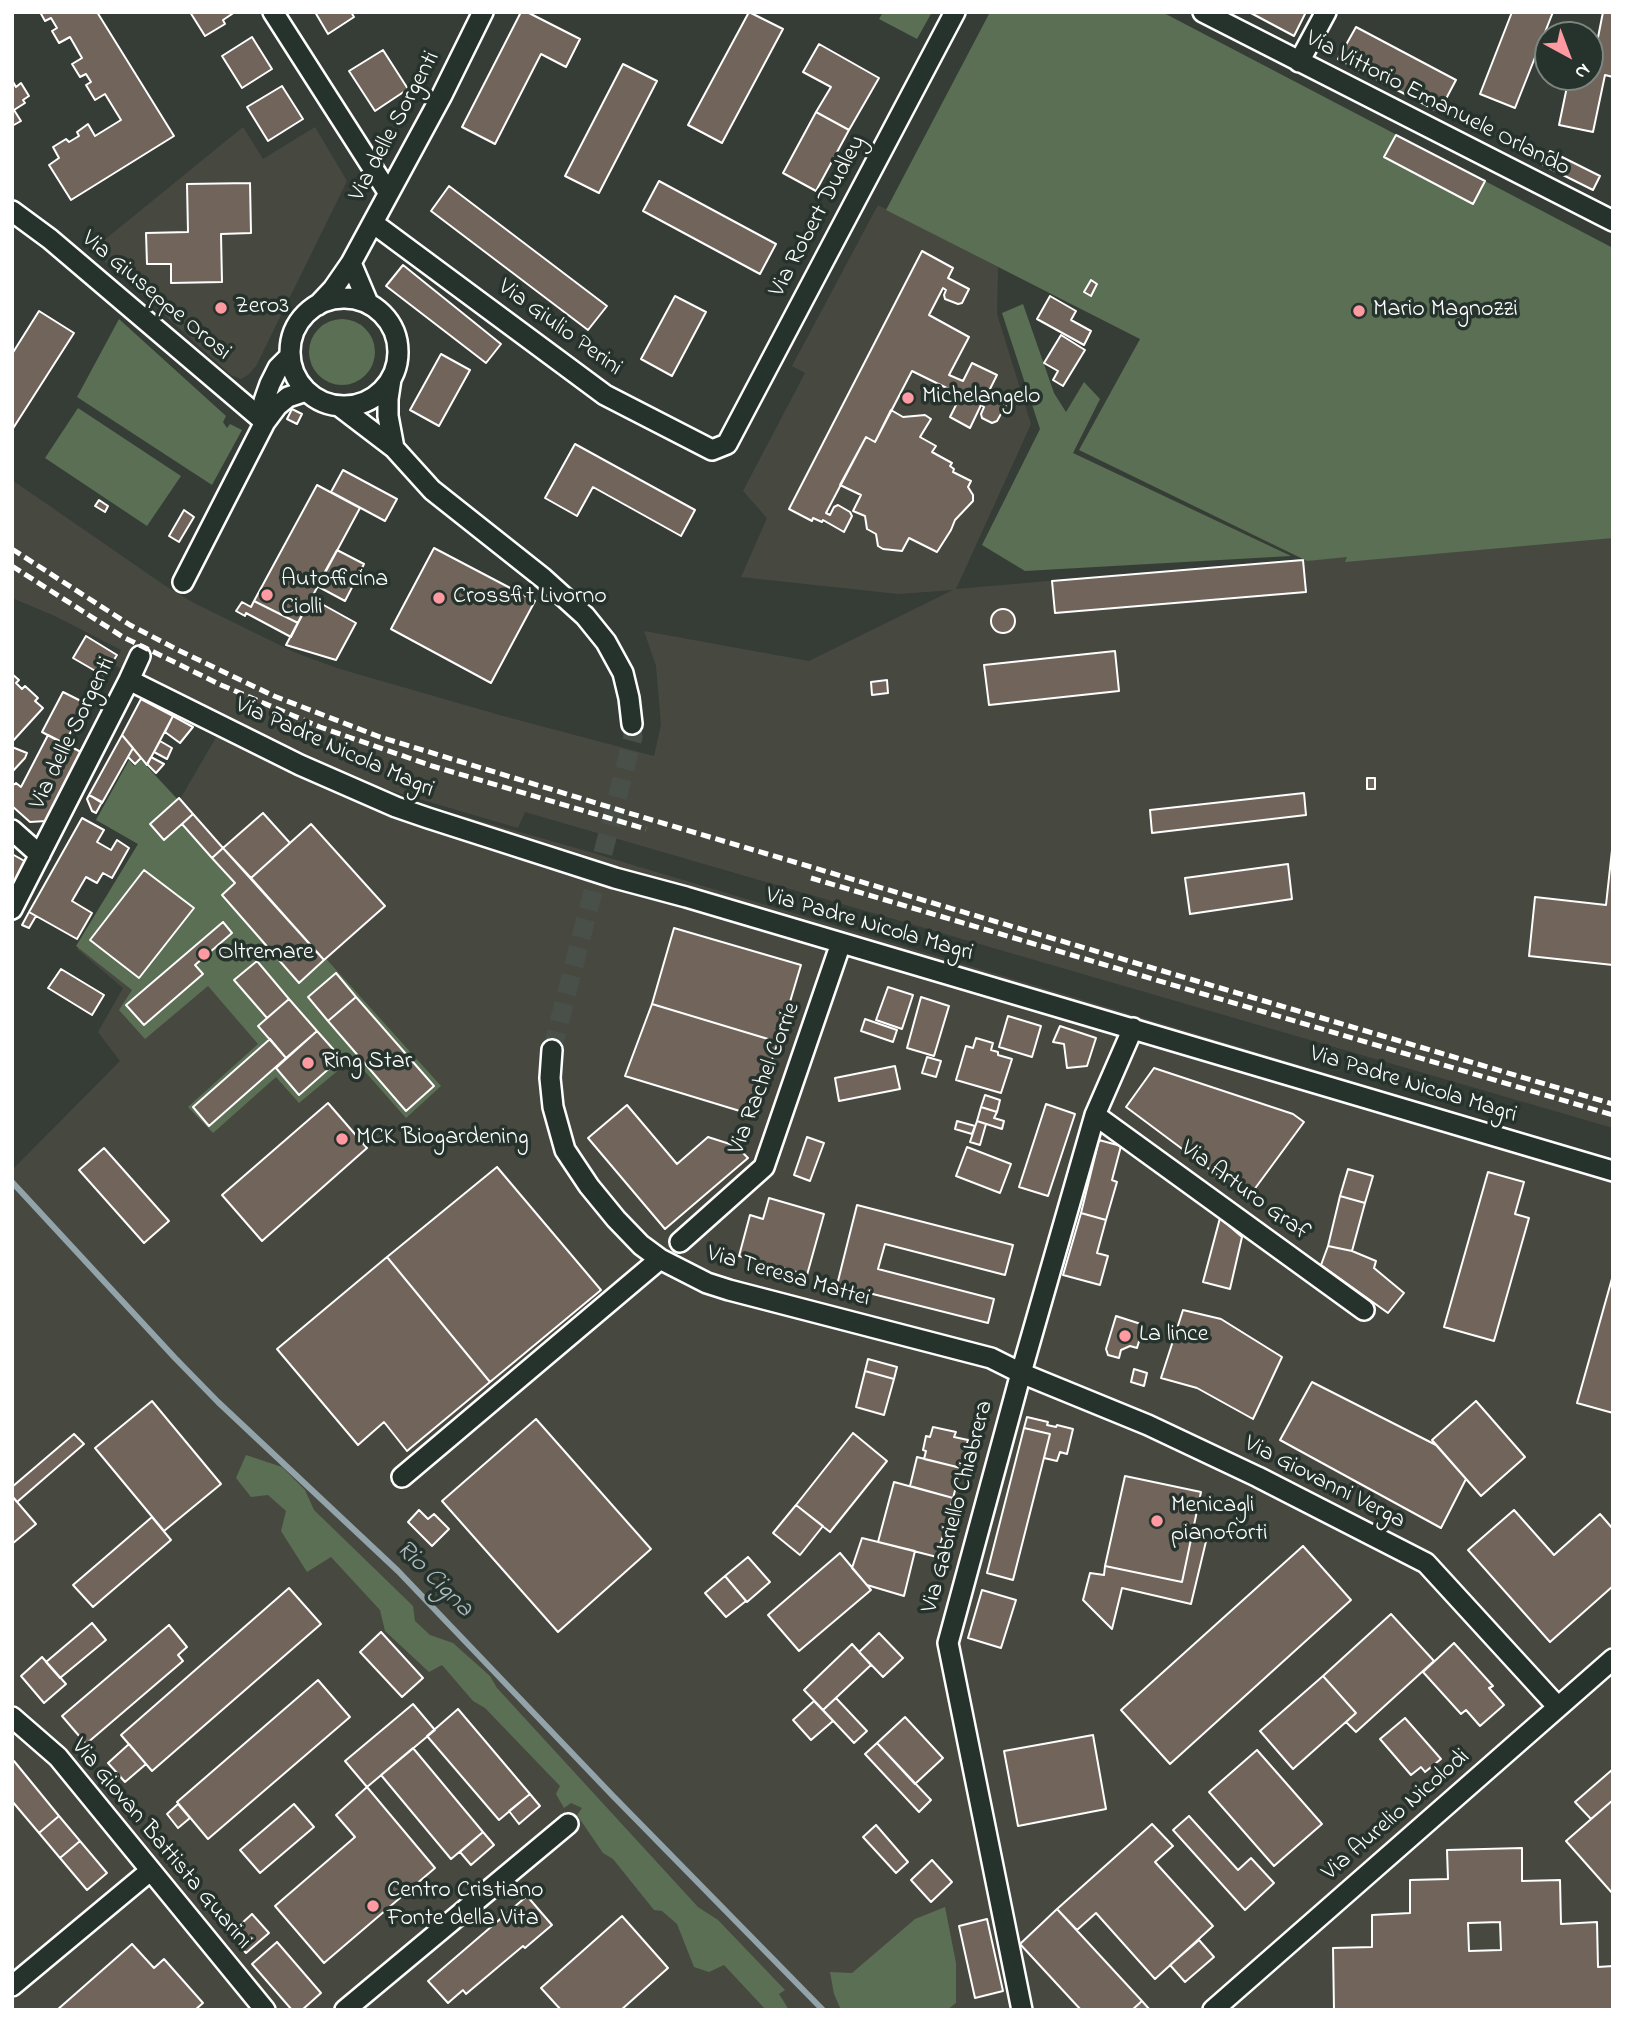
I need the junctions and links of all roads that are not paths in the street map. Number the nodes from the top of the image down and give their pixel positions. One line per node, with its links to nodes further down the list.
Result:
1 (273, 12): 7 (street)
2 (483, 12): 7 (street, Via delle Sorgenti)
3 (955, 12): 19 (street, Via Robert Dudley)
4 (1203, 12): 6 (street, Via Vittorio Emanuele Orlando)
5 (1326, 12): 6 (street)
6 (1299, 62): 9 (street, Via Vittorio Emanuele Orlando)
7 (388, 192): 10 (street, Via delle Sorgenti)
8 (12, 211): 18 (street, Via Giuseppe Orosi)
9 (1613, 221)
10 (373, 223): 11 (street, Via delle Sorgenti); 19 (street, Via Giulio Perini)
11 (351, 263): 12 (street); 13 (street, Via delle Sorgenti)
12 (368, 303): 13 (street); 15 (street)
13 (318, 305): 14 (street, Via delle Sorgenti)
14 (290, 356): 16 (street); 18 (street, Via delle Sorgenti)
15 (392, 378): 17 (street); 20 (street)
16 (306, 391): 17 (street); 18 (street, Via delle Sorgenti)
17 (339, 406): 20 (street)
18 (265, 422): 21 (street, Via delle Sorgenti)
19 (727, 444)
20 (394, 448): 24 (street)
21 (183, 582)
22 (140, 656): 23 (street, Via delle Sorgenti)
23 (129, 680): 26 (street, Via delle Sorgenti); 28 (street, Via Padre Nicola Magri)
24 (632, 724)
25 (12, 830): 26 (street)
26 (40, 855): 27 (street, Via delle Sorgenti)
27 (12, 909)
28 (841, 943): 29 (street, Via Padre Nicola Magri); 33 (street, Via Rachel Corrie)
29 (1133, 1028): 31 (street, Via Gabriello Chiabrera); 32 (street, Via Padre Nicola Magri)
30 (552, 1050): 34 (street, Via Teresa Mattei)
31 (1096, 1115): 35 (street, Via Arturo Graf); 36 (street, Via Gabriello Chiabrera)
32 (1613, 1171)
33 (680, 1242)
34 (660, 1259): 36 (street, Via Teresa Mattei); 37 (street)
35 (1364, 1310)
36 (1021, 1373): 39 (street, Via Giovanni Verga); 46 (street, Via Gabriello Chiabrera)
37 (402, 1477)
38 (1613, 1658): 39 (street, Via Aurelio Nicolodi)
39 (1557, 1706): 47 (street, Via Aurelio Nicolodi)
40 (12, 1717): 42 (street, Via Giovan Battista Guarini)
41 (568, 1824): 45 (street)
42 (150, 1871): 43 (street); 44 (street, Via Giovan Battista Guarini)
43 (12, 1986)
44 (265, 2010)
45 (345, 2010)
46 (1022, 2010)
47 (1213, 2010)

